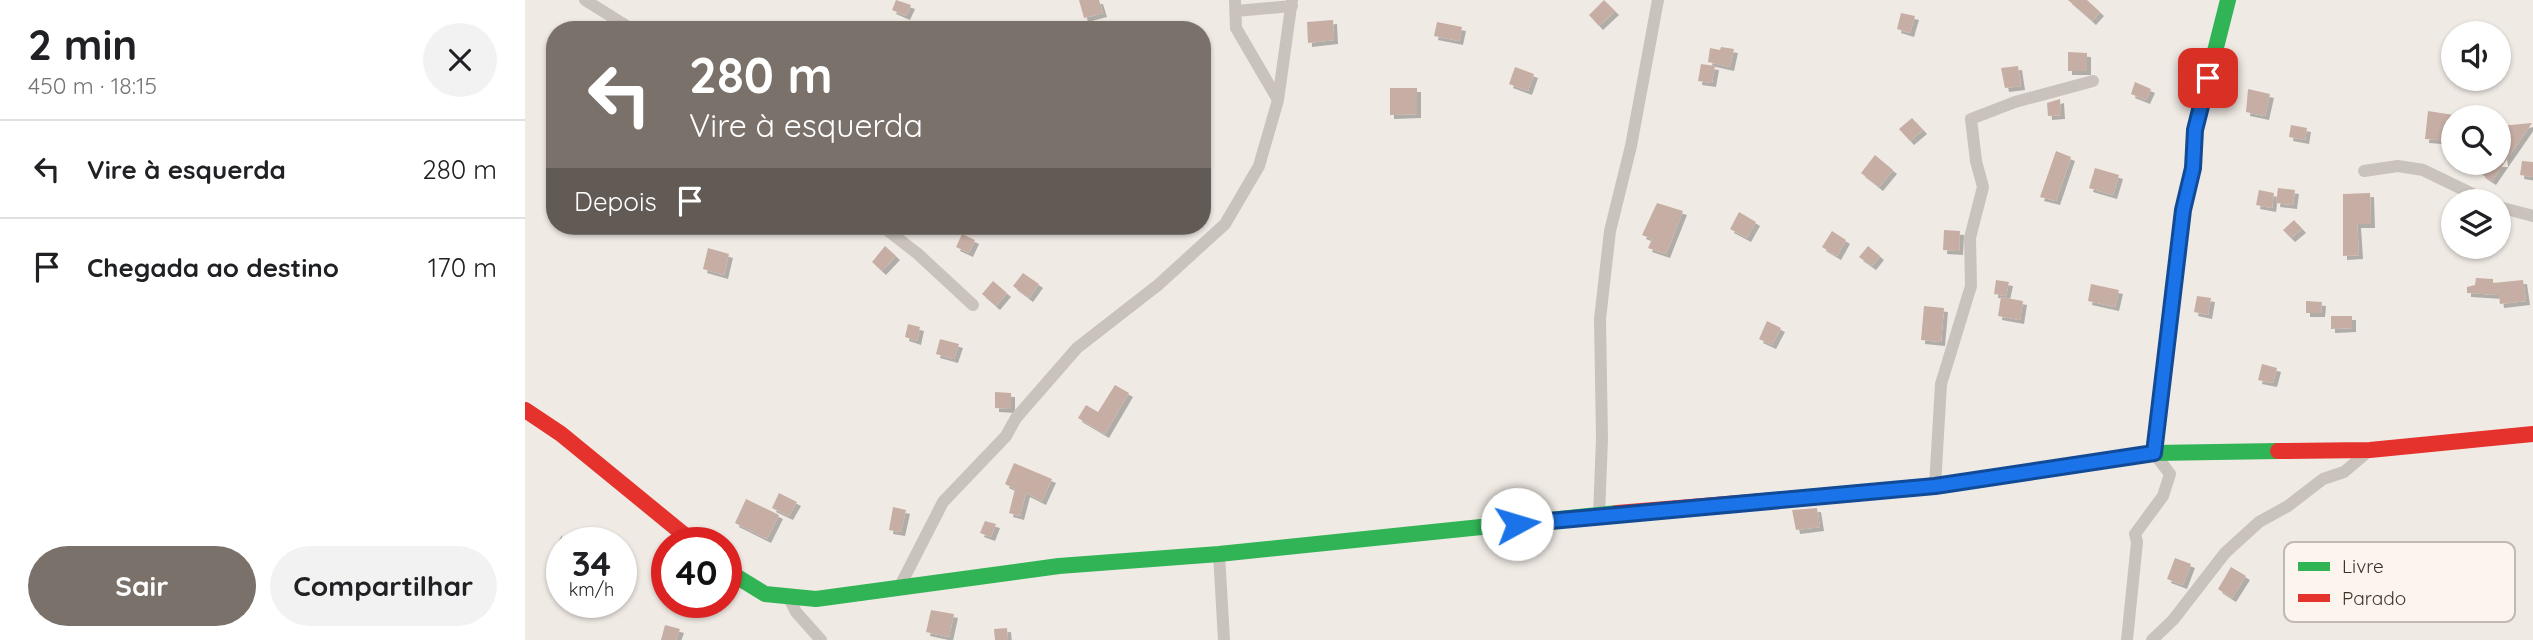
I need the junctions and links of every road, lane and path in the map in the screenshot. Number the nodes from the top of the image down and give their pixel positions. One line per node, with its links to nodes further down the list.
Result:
1 (585, 0): 6 (street)
2 (1658, 0): 20 (street)
3 (2228, 0): 18 (street)
4 (1292, 3): 5 (street); 8 (street)
5 (1235, 6): 8 (street)
6 (619, 21)
7 (2093, 81): 19 (street)
8 (1278, 100): 24 (street)
9 (2364, 171): 10 (street)
10 (2462, 189)
11 (2511, 210): 12 (street)
12 (2533, 216)
13 (894, 235): 14 (street)
14 (973, 305)
15 (525, 411): 21 (street)
16 (2533, 434): 17 (street)
17 (2371, 450): 18 (street); 29 (street)
18 (2154, 453): 19 (street); 28 (street)
19 (1935, 486): 20 (street)
20 (1599, 515): 22 (street)
21 (675, 527)
22 (1219, 554): 24 (street); 27 (street)
23 (742, 579): 25 (street)
24 (898, 590): 25 (street)
25 (789, 598): 26 (street)
26 (821, 640)
27 (1224, 640)
28 (2127, 640)
29 (2152, 640)

